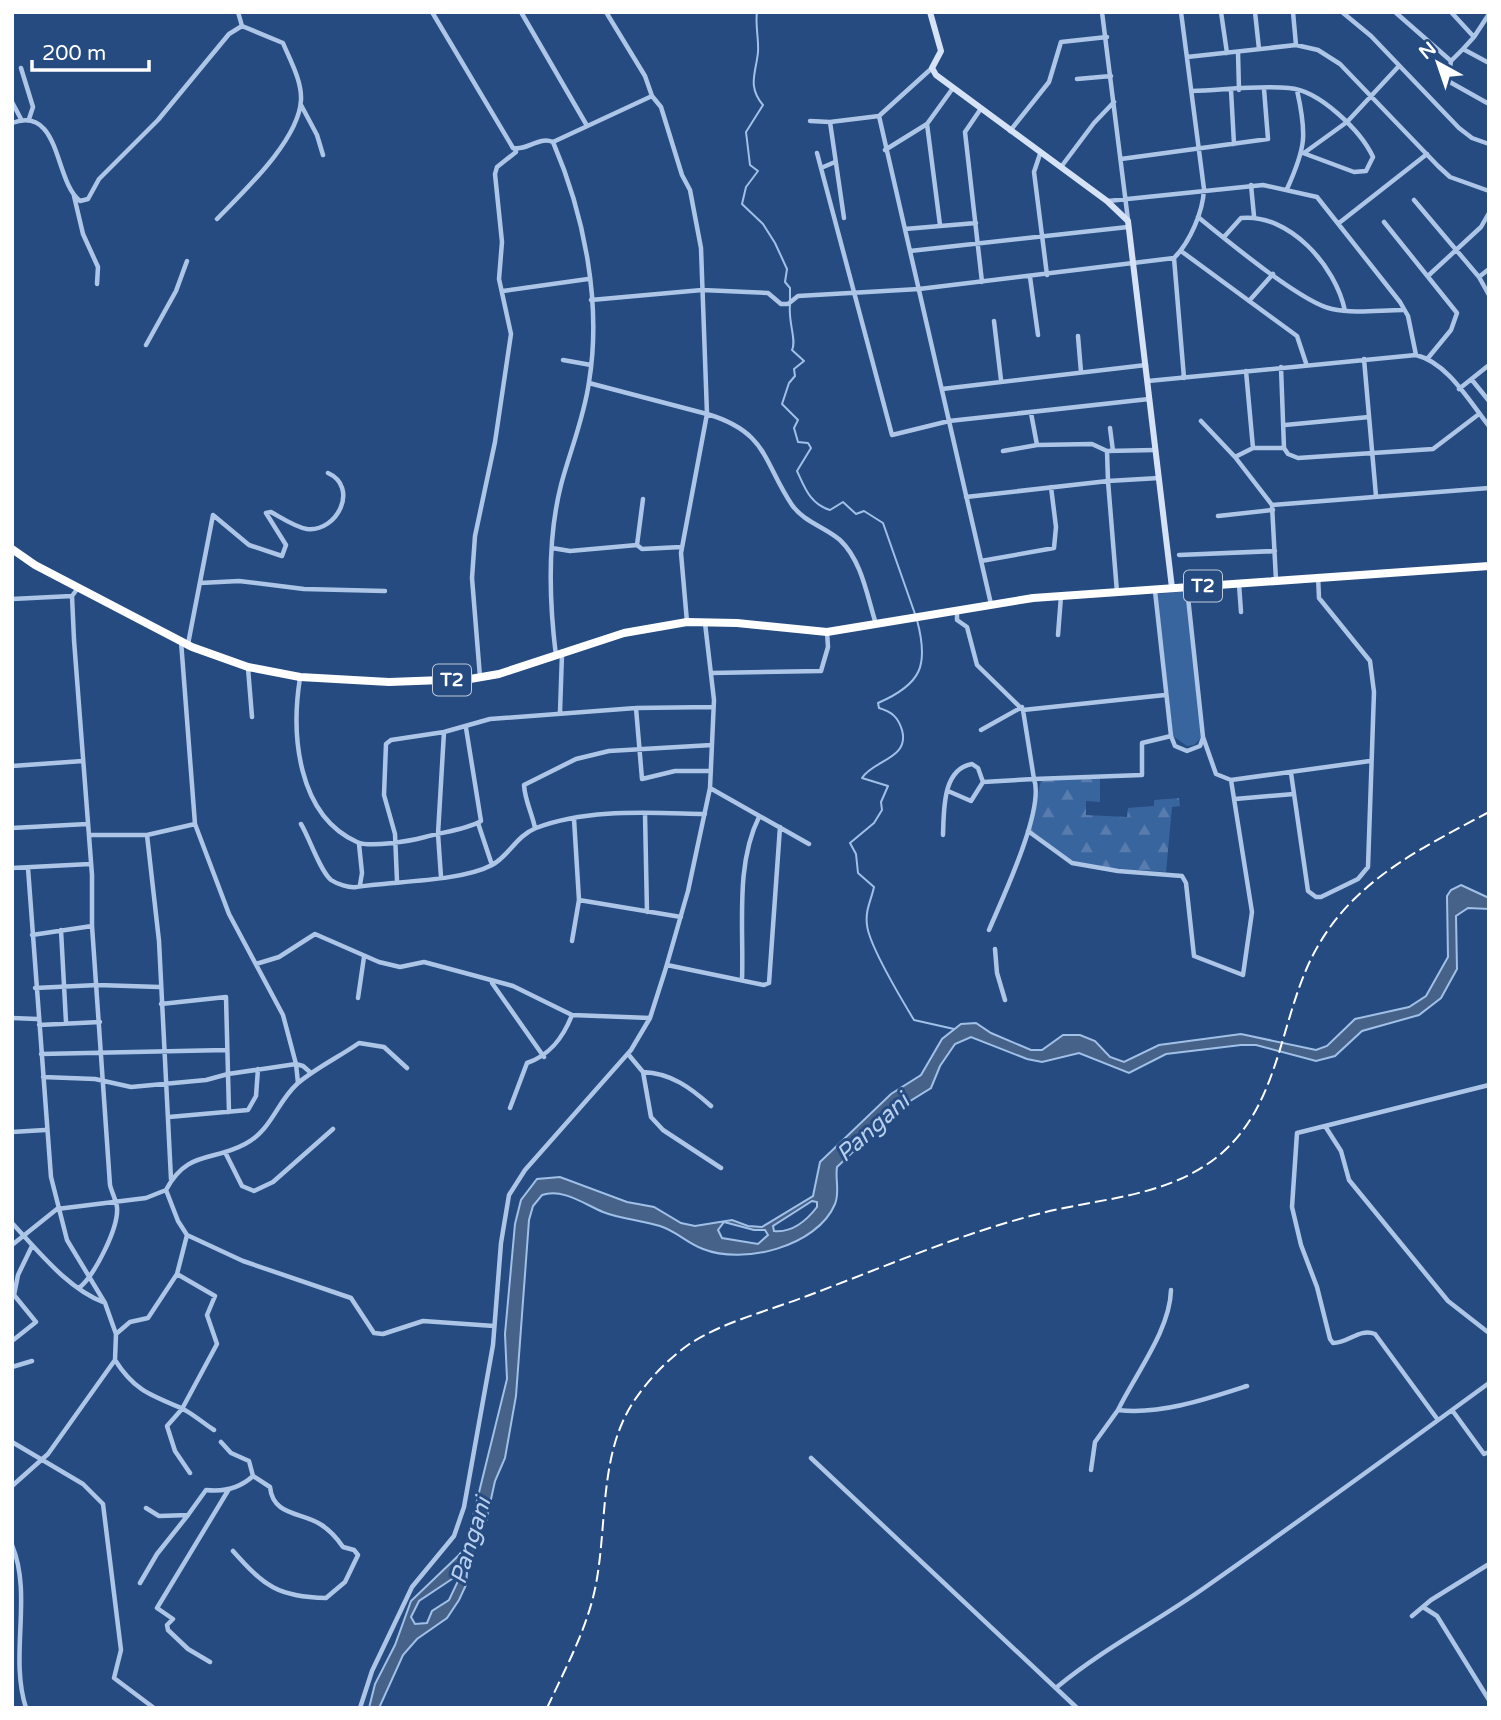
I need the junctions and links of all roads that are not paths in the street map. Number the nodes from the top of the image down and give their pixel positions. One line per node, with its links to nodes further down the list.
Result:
1 (237, 12): 15 (street)
2 (432, 12): 57 (street)
3 (521, 12): 51 (street)
4 (606, 12): 38 (street)
5 (930, 12): 28 (street)
6 (1102, 12): 16 (street)
7 (1181, 12): 23 (street)
8 (1221, 12): 22 (street)
9 (1255, 12): 19 (street)
10 (1293, 12): 18 (street)
11 (1342, 12): 26 (street)
12 (1395, 12): 24 (street)
13 (1451, 12): 17 (street)
14 (1489, 14): 17 (street)
15 (242, 26): 41 (street); 73 (street)
16 (1107, 37): 29 (street); 53 (street)
17 (1474, 37): 20 (street)
18 (1296, 45): 19 (street); 37 (street)
19 (1259, 49): 21 (street)
20 (1463, 49): 24 (street); 25 (street)
21 (1238, 52): 22 (street); 35 (street)
22 (1227, 53): 23 (street)
23 (1186, 57): 36 (street)
24 (1451, 61): 42 (street)
25 (1489, 64)
26 (1398, 66): 37 (street); 56 (street)
27 (22, 68): 46 (street)
28 (932, 68): 31 (street); 44 (street)
29 (1111, 76): 30 (street); 40 (street)
30 (1077, 79)
31 (953, 88): 43 (street); 52 (street)
32 (1264, 89): 33 (street); 35 (street); 55 (street)
33 (1297, 89): 50 (street); 61 (street)
34 (1231, 90): 35 (street); 36 (street); 55 (street)
35 (1239, 90)
36 (1192, 91): 58 (street)
37 (1372, 95): 50 (street); 63 (street)
38 (652, 96): 51 (street); 108 (street)
39 (12, 102): 45 (street)
40 (1114, 102): 65 (street); 68 (street)
41 (300, 104): 64 (street); 81 (street)
42 (1489, 104)
43 (980, 110): 53 (street); 83 (street)
44 (879, 116): 49 (street); 59 (street)
45 (21, 119): 46 (street); 48 (street)
46 (29, 119): 73 (street)
47 (810, 121): 49 (street)
48 (12, 122)
49 (830, 122): 66 (street)
50 (1347, 122): 61 (street); 61 (street)
51 (586, 124): 54 (street)
52 (928, 124): 59 (street); 86 (street)
53 (1010, 132): 62 (street)
54 (553, 142): 57 (street); 103 (street)
55 (1234, 144): 58 (street)
56 (1489, 144)
57 (513, 148): 107 (street)
58 (1199, 149): 65 (street); 70 (street)
59 (885, 150): 87 (street)
60 (817, 153): 67 (street)
61 (1303, 153): 71 (street)
62 (1040, 154): 68 (street); 88 (street)
63 (1427, 154): 72 (street); 84 (street)
64 (323, 155)
65 (1121, 159): 74 (street)
66 (835, 162): 67 (street); 80 (street)
67 (821, 168): 109 (street)
68 (1060, 168): 76 (street)
69 (1251, 185): 70 (street); 71 (street); 78 (street)
70 (1204, 189): 74 (street); 79 (street)
71 (1287, 189): 84 (street)
72 (1489, 191)
73 (74, 195): 105 (street)
74 (1125, 199): 76 (street); 85 (street)
75 (1414, 200): 91 (street)
76 (1107, 201): 85 (street)
77 (1489, 213): 91 (street)
78 (1254, 216): 89 (street); 114 (street)
79 (1198, 217): 89 (street); 93 (street)
80 (844, 218)
81 (217, 219)
82 (1384, 222): 100 (street)
83 (976, 223): 86 (street); 90 (street)
84 (1339, 223): 113 (street)
85 (1128, 224): 88 (street); 96 (street)
86 (940, 225): 87 (street)
87 (905, 229): 92 (street)
88 (1042, 236): 90 (street); 99 (street)
89 (1224, 237): 98 (street)
90 (979, 242): 92 (street); 104 (street)
91 (1456, 249): 100 (street); 102 (street)
92 (910, 251): 106 (street)
93 (1181, 251): 94 (street); 112 (street)
94 (1174, 258): 96 (street); 130 (street)
95 (187, 261): 118 (street)
96 (1133, 264): 99 (street); 125 (street)
97 (1489, 269): 102 (street)
98 (1273, 274): 112 (street); 114 (street)
99 (1047, 275): 101 (street)
100 (1429, 275): 120 (street)
101 (1030, 277): 104 (street); 116 (street)
102 (1479, 277): 110 (street)
103 (588, 279): 107 (street); 111 (street)
104 (982, 282): 106 (street)
105 (97, 284)
106 (919, 289): 109 (street); 135 (street)
107 (503, 290): 200 (street)
108 (702, 290): 109 (street); 111 (street); 140 (street)
109 (853, 293): 143 (street)
110 (1489, 295)
111 (590, 300): 124 (street)
112 (1249, 301): 123 (street)
113 (1404, 310): 114 (street); 119 (street)
114 (1345, 311)
115 (994, 321): 132 (street)
116 (1038, 335)
117 (1078, 335): 129 (street)
118 (146, 345)
119 (1416, 355): 120 (street); 121 (street)
120 (1427, 358): 136 (street)
121 (1364, 359): 123 (street); 142 (street)
122 (563, 360): 124 (street)
123 (1306, 363): 127 (street)
124 (591, 365): 134 (street)
125 (1146, 365): 129 (street); 133 (street)
126 (1489, 365): 131 (street)
127 (1281, 367): 128 (street); 145 (street)
128 (1245, 371): 130 (street); 149 (street)
129 (1081, 372): 132 (street)
130 (1184, 378): 133 (street)
131 (1472, 379): 136 (street); 138 (street)
132 (1001, 380): 135 (street)
133 (1147, 381): 137 (street)
134 (589, 383): 140 (street); 168 (street)
135 (942, 389): 143 (street)
136 (1459, 389): 141 (street)
137 (1149, 399): 139 (street); 151 (street)
138 (1489, 401)
139 (1031, 413): 143 (street); 148 (street)
140 (708, 414): 167 (street); 192 (street)
141 (1479, 414): 146 (street); 154 (street)
142 (1369, 417): 145 (street); 154 (street)
143 (949, 421): 162 (street)
144 (1202, 421): 155 (street)
145 (1285, 425): 150 (street)
146 (1489, 426)
147 (1110, 428): 153 (street)
148 (1037, 445): 152 (street); 153 (street)
149 (1253, 448): 150 (street); 155 (street)
150 (1284, 448): 154 (street)
151 (1155, 450): 153 (street); 157 (street)
152 (1003, 451)
153 (1110, 451): 158 (street)
154 (1372, 454): 161 (street)
155 (1235, 457): 164 (street)
156 (328, 473): 176 (street)
157 (1160, 478): 158 (street); 180 (street)
158 (1108, 481): 159 (street); 183 (street)
159 (1051, 488): 162 (street); 172 (street)
160 (1489, 488): 161 (street)
161 (1376, 496): 164 (street)
162 (966, 497): 172 (street)
163 (643, 499): 166 (street)
164 (1272, 508): 165 (street); 170 (street)
165 (1218, 516)
166 (638, 545): 167 (street); 168 (street)
167 (681, 547): 191 (street)
168 (552, 548): 196 (street)
169 (12, 550): 178 (highway, T2)
170 (1275, 551): 171 (street); 175 (street)
171 (1179, 555)
172 (981, 561): 187 (street)
173 (1489, 566): 174 (highway, T2)
174 (1318, 576): 175 (highway, T2); 215 (street)
175 (1276, 580): 177 (highway, T2)
176 (200, 583): 181 (street); 195 (street)
177 (1239, 584): 179 (highway, T2); 189 (street)
178 (78, 587): 184 (street); 195 (highway, T2)
179 (1187, 587): 180 (highway, T2); 211 (street)
180 (1172, 589): 182 (highway, T2)
181 (385, 591)
182 (1155, 591): 183 (highway, T2); 201 (street)
183 (1117, 592): 185 (highway, T2)
184 (72, 596): 186 (street); 214 (street)
185 (1061, 596): 187 (highway, T2); 194 (street)
186 (12, 599)
187 (992, 605): 188 (highway, T2)
188 (957, 611): 192 (highway, T2); 204 (street)
189 (1241, 612)
190 (705, 621): 191 (highway, T2); 193 (highway, T2); 198 (street)
191 (687, 622): 196 (highway, T2)
192 (876, 624): 193 (highway, T2)
193 (827, 632): 198 (street)
194 (1058, 635)
195 (184, 643): 197 (highway, T2); 232 (street)
196 (559, 655): 200 (highway, T2); 205 (street)
197 (247, 667): 199 (highway, T2); 206 (street)
198 (711, 673): 202 (street)
199 (300, 677): 200 (highway, T2); 242 (street)
200 (480, 678)
201 (1166, 695): 204 (street); 210 (street)
202 (713, 707): 203 (street); 212 (street)
203 (636, 708): 205 (street); 213 (street)
204 (1023, 709): 208 (street); 219 (street)
205 (560, 712): 207 (street)
206 (252, 717)
207 (466, 728): 209 (street); 230 (street)
208 (981, 730)
209 (444, 733): 238 (street); 243 (street)
210 (1171, 736): 211 (street); 219 (street)
211 (1203, 737): 220 (street)
212 (712, 744): 213 (street); 217 (street)
213 (638, 750): 217 (street); 236 (street)
214 (83, 761): 216 (street); 231 (street)
215 (1370, 761): 218 (street); 224 (street)
216 (12, 766)
217 (711, 772): 222 (street)
218 (1290, 774): 220 (street); 224 (street)
219 (1034, 779): 221 (street); 237 (street)
220 (1231, 780): 225 (street)
221 (983, 782): 223 (street); 223 (street)
222 (710, 788): 227 (street); 228 (street)
223 (948, 791): 241 (street)
224 (1294, 794): 225 (street)
225 (1235, 799): 237 (street)
226 (645, 813): 227 (street); 229 (street); 253 (street)
227 (705, 814): 254 (street)
228 (758, 817): 234 (street); 264 (street)
229 (574, 819): 236 (street); 252 (street)
230 (478, 823): 238 (street); 246 (street)
231 (87, 824): 235 (street); 239 (street)
232 (195, 824): 240 (street); 262 (street)
233 (301, 824): 251 (street)
234 (780, 827): 244 (street); 264 (street)
235 (12, 828)
236 (535, 828): 246 (street)
237 (1028, 831): 257 (street)
238 (438, 834): 243 (street); 249 (street)
239 (89, 835): 240 (street); 245 (street)
240 (147, 835): 268 (street)
241 (943, 835)
242 (359, 844): 243 (street); 251 (street)
243 (395, 844): 250 (street)
244 (809, 844)
245 (90, 864): 248 (street); 255 (street)
246 (492, 865): 249 (street)
247 (12, 868): 248 (street)
248 (28, 868): 258 (street)
249 (441, 877): 250 (street)
250 (397, 881): 251 (street)
251 (360, 885)
252 (579, 900): 253 (street); 259 (street)
253 (648, 912): 254 (street)
254 (681, 917): 263 (street)
255 (92, 926): 256 (street); 266 (street)
256 (61, 930): 258 (street); 267 (street)
257 (989, 930)
258 (32, 935): 269 (street)
259 (572, 941)
260 (995, 949): 271 (street)
261 (364, 957): 262 (street); 265 (street); 270 (street)
262 (256, 964): 285 (street)
263 (667, 965): 264 (street); 274 (street)
264 (741, 980)
265 (491, 981): 273 (street); 284 (street)
266 (98, 985): 267 (street); 268 (street); 278 (street)
267 (66, 986): 269 (street); 277 (street)
268 (159, 987): 272 (street)
269 (35, 988): 276 (street)
270 (358, 998)
271 (1005, 1000)
272 (162, 1004): 279 (street); 280 (street)
273 (572, 1015): 274 (street); 284 (street)
274 (650, 1017): 283 (street)
275 (12, 1018): 276 (street)
276 (38, 1022): 277 (street); 282 (street)
277 (66, 1022): 278 (street)
278 (100, 1022): 281 (street)
279 (226, 1050): 280 (street); 290 (street)
280 (165, 1051): 281 (street); 294 (street)
281 (102, 1052): 282 (street); 292 (street)
282 (41, 1054): 291 (street)
283 (628, 1054): 288 (street); 320 (street)
284 (544, 1057): 297 (street)
285 (296, 1064): 287 (street); 289 (street); 293 (street)
286 (407, 1068): 289 (street)
287 (258, 1069): 290 (street); 298 (street)
288 (643, 1072): 296 (street); 305 (street)
289 (311, 1073): 293 (street)
290 (228, 1074): 294 (street); 298 (street)
291 (43, 1077): 292 (street); 302 (street)
292 (104, 1081): 294 (street); 308 (street)
293 (298, 1083): 304 (street)
294 (168, 1084): 299 (street)
295 (1489, 1085): 300 (street)
296 (711, 1107)
297 (510, 1108)
298 (229, 1112): 299 (street)
299 (169, 1117): 306 (street)
300 (1325, 1126): 321 (street); 332 (street)
301 (333, 1129): 304 (street)
302 (45, 1130): 303 (street); 309 (street)
303 (12, 1132)
304 (225, 1152): 306 (street)
305 (721, 1168)
306 (171, 1180): 307 (street)
307 (166, 1190): 308 (street); 312 (street)
308 (115, 1202): 309 (street); 316 (street)
309 (57, 1209): 311 (street); 316 (street)
310 (12, 1223): 311 (street)
311 (23, 1234): 313 (street); 314 (street)
312 (187, 1235): 315 (street); 320 (street)
313 (12, 1245)
314 (32, 1246): 317 (street); 323 (street)
315 (177, 1274): 322 (street); 329 (street)
316 (91, 1279): 317 (street); 319 (street)
317 (79, 1288): 319 (street)
318 (1171, 1290): 330 (street)
319 (105, 1303): 322 (street)
320 (494, 1326): 358 (street)
321 (1489, 1333)
322 (116, 1334): 324 (street)
323 (12, 1341)
324 (115, 1360): 329 (street); 339 (street)
325 (32, 1361): 326 (street)
326 (12, 1367)
327 (1489, 1382): 331 (street)
328 (1247, 1386): 330 (street)
329 (183, 1409): 333 (street); 341 (street)
330 (1118, 1410): 340 (street)
331 (1452, 1410): 332 (street); 336 (street)
332 (1438, 1419): 354 (street)
333 (214, 1430)
334 (12, 1442): 339 (street)
335 (221, 1442): 342 (street)
336 (1486, 1453): 338 (street)
337 (811, 1458): 354 (street)
338 (1489, 1459)
339 (43, 1460): 343 (street); 357 (street)
340 (1091, 1470)
341 (190, 1473)
342 (253, 1476): 344 (street); 348 (street)
343 (12, 1486)
344 (229, 1488): 346 (street); 353 (street)
345 (146, 1508): 346 (street)
346 (188, 1515): 350 (street)
347 (12, 1545): 356 (street)
348 (233, 1551)
349 (1489, 1564): 351 (street)
350 (140, 1583)
351 (1423, 1607): 352 (street); 355 (street)
352 (1412, 1616)
353 (210, 1661)
354 (1057, 1687): 359 (street)
355 (1489, 1699)
356 (26, 1708)
357 (154, 1708)
358 (360, 1708)
359 (1077, 1708)

